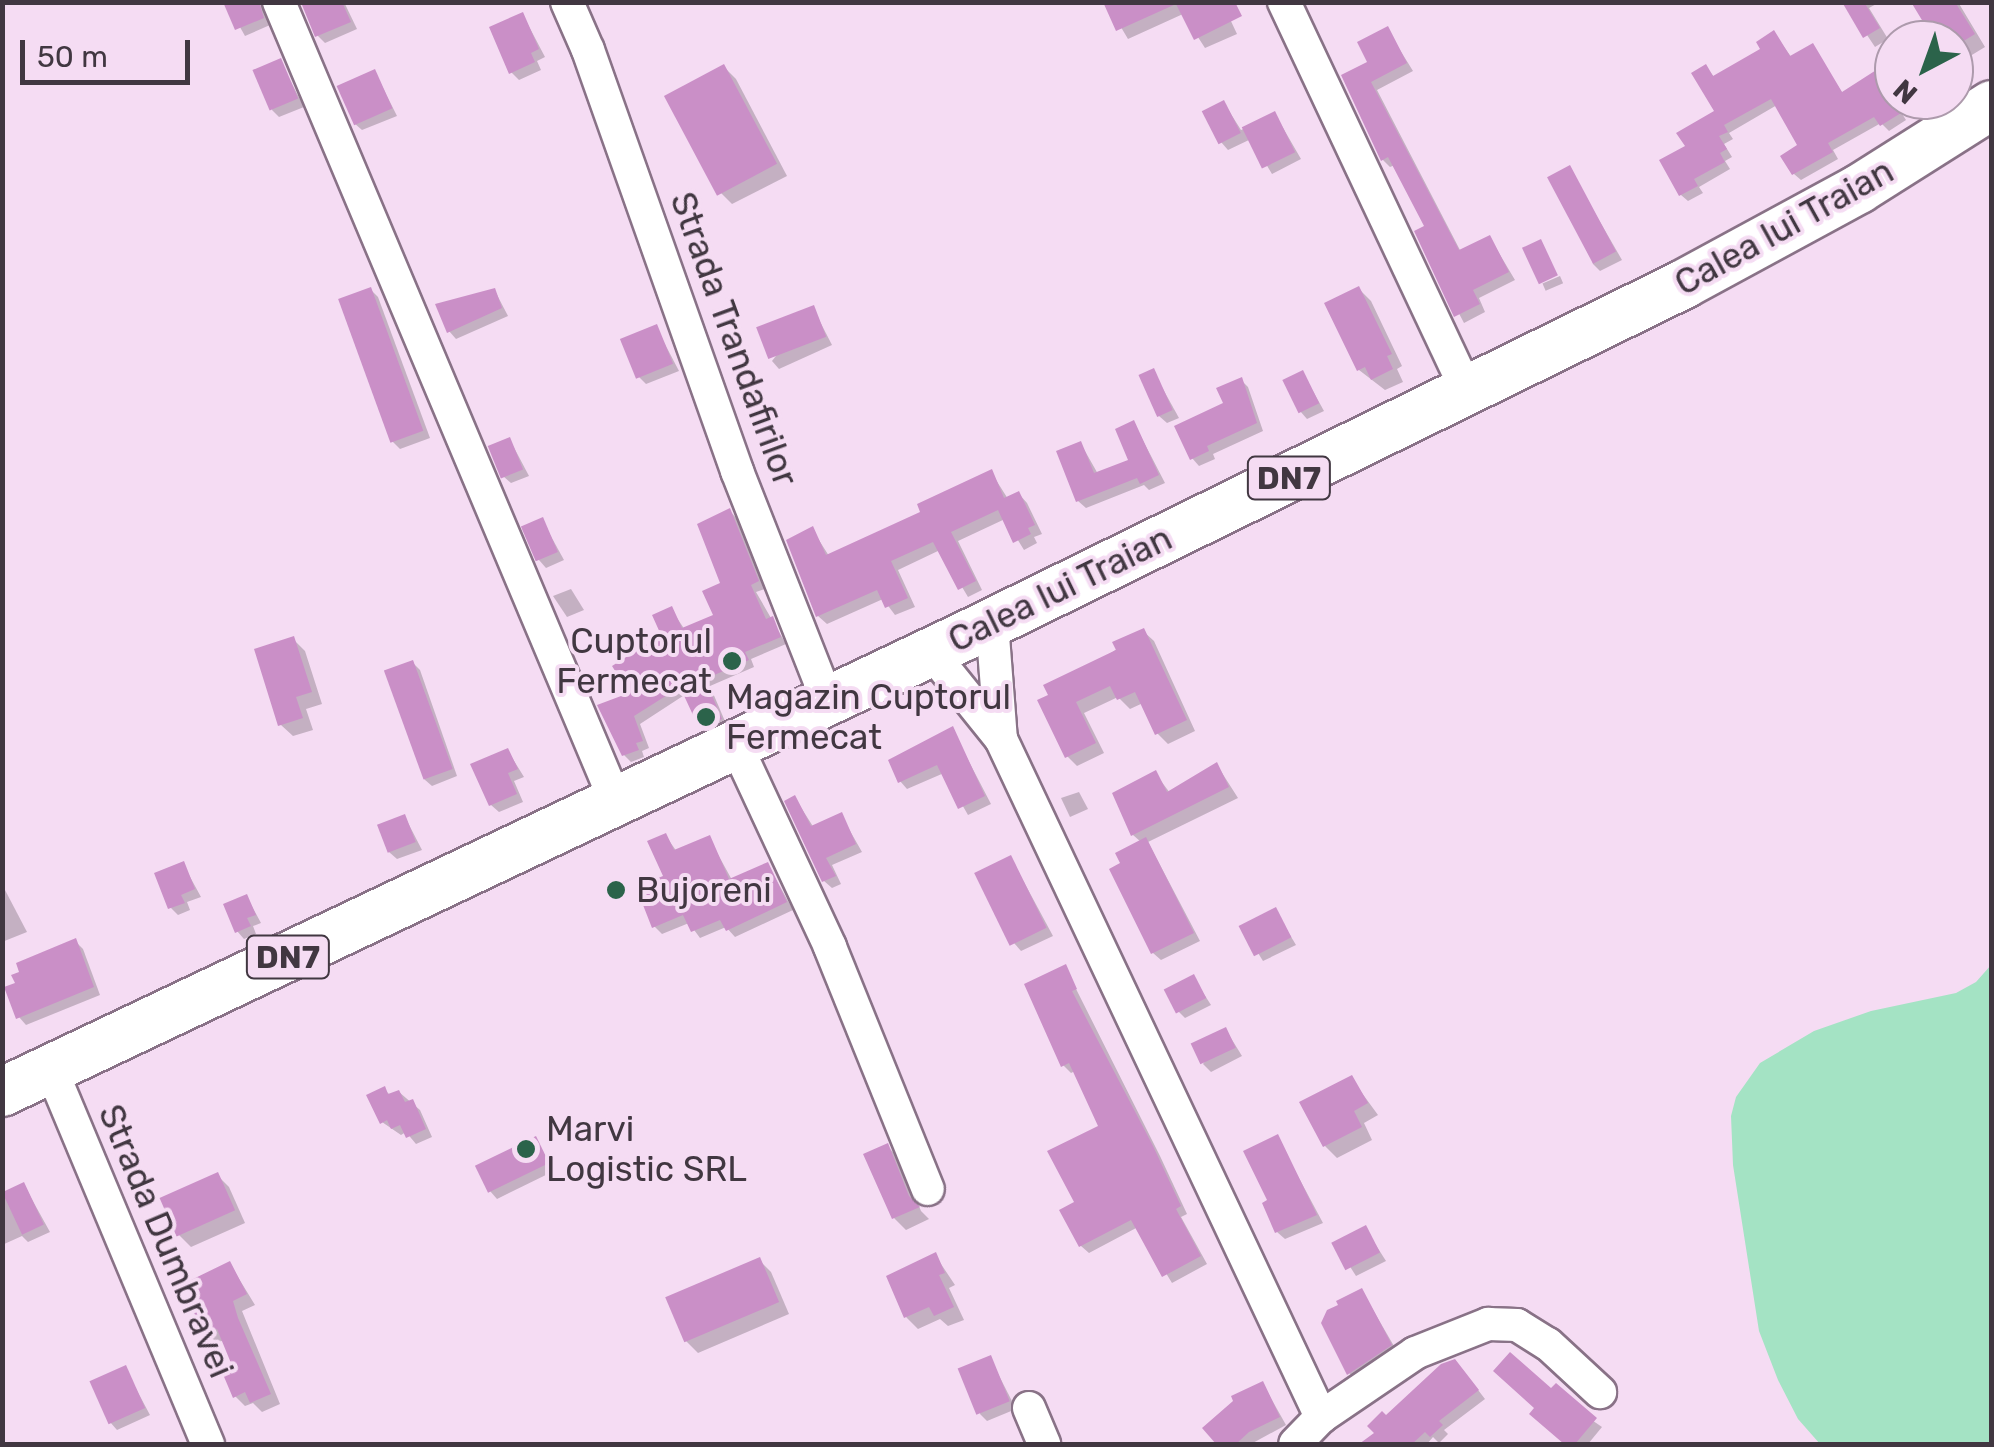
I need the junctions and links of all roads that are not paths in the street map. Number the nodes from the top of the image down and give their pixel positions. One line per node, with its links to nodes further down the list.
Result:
1 (279, 2): 11 (street)
2 (567, 2): 8 (street, Strada Trandafirilor)
3 (1284, 2): 5 (street)
4 (1992, 105): 5 (highway, Calea lui Traian / DN7)
5 (1468, 391): 6 (highway, Calea lui Traian / DN7)
6 (992, 623): 7 (highway, Calea lui Traian / DN7); 9 (street)
7 (931, 652): 8 (highway, Calea lui Traian / DN7); 9 (street)
8 (828, 702): 10 (highway, Calea lui Traian / DN7)
9 (1001, 739): 17 (street)
10 (736, 746): 11 (highway, Calea lui Traian / DN7); 14 (street)
11 (616, 802): 12 (highway, Calea lui Traian / DN7)
12 (51, 1069): 13 (highway, Calea lui Traian / DN7); 18 (street, Strada Dumbravei)
13 (2, 1092)
14 (928, 1189)
15 (1600, 1392): 17 (street)
16 (1029, 1408): 19 (street)
17 (1321, 1418): 20 (street)
18 (208, 1444)
19 (1044, 1444)
20 (1295, 1444)

